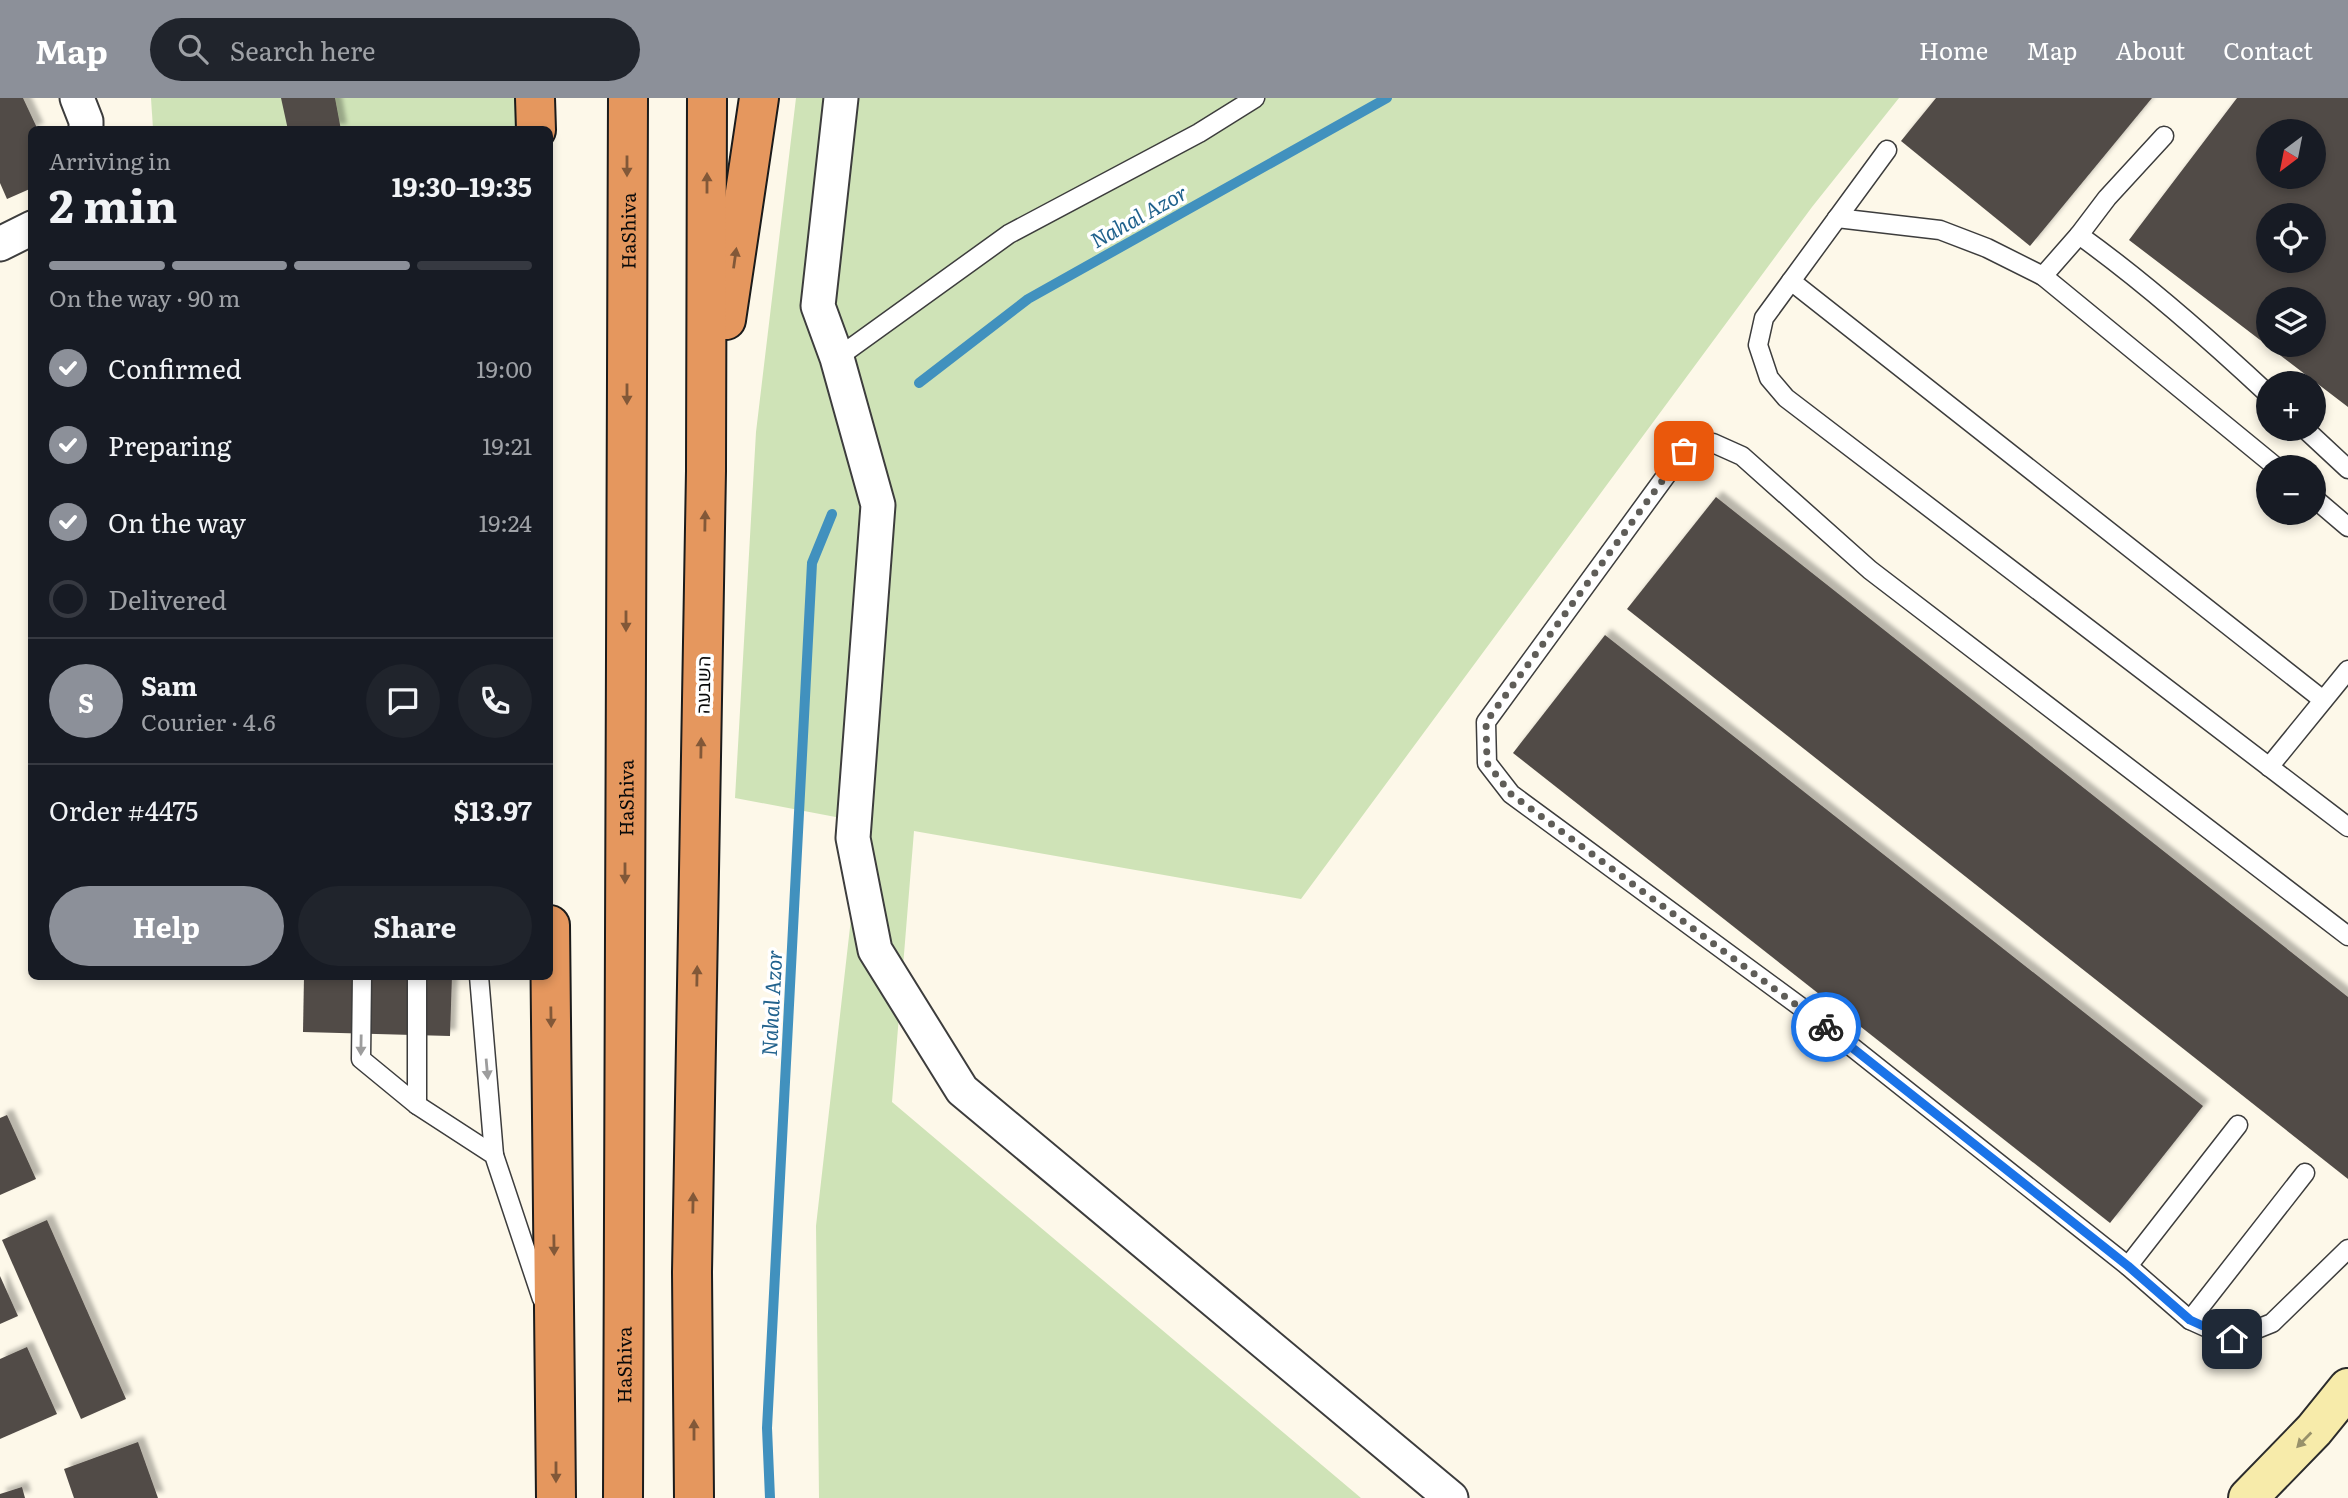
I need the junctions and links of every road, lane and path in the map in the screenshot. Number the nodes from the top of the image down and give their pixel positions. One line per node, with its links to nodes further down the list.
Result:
1 (77, 98): 8 (street)
2 (535, 98): 9 (highway)
3 (628, 98): 46 (highway, HaShiva, one-way to 46)
4 (707, 98): 23 (highway, השבעה, one-way to 4)
5 (759, 98): 23 (highway, one-way to 5)
6 (841, 98): 18 (street)
7 (1255, 98): 18 (lane)
8 (86, 126)
9 (536, 126)
10 (2164, 136): 14 (lane)
11 (1887, 150): 12 (lane)
12 (1837, 218): 16 (lane); 17 (lane)
13 (28, 230): 15 (street)
14 (2079, 234): 16 (lane); 19 (lane)
15 (0, 244)
16 (2043, 276): 21 (lane)
17 (1791, 281): 27 (lane); 28 (lane)
18 (837, 358): 44 (street)
19 (2256, 383)
20 (2318, 441): 22 (lane)
21 (2261, 455)
22 (2348, 469)
23 (706, 471): 47 (highway, השבעה, one-way to 23)
24 (2326, 508): 25 (lane)
25 (2348, 527)
26 (2348, 670): 27 (lane)
27 (2323, 700): 28 (lane)
28 (2269, 767): 29 (lane)
29 (2348, 827)
30 (2348, 936): 40 (lane)
31 (362, 980): 35 (lane, one-way to 35)
32 (417, 980): 35 (lane)
33 (479, 980): 37 (lane, one-way to 37)
34 (551, 980): 42 (highway, one-way to 42)
35 (418, 1105): 37 (lane)
36 (2238, 1125): 40 (lane)
37 (494, 1155): 42 (lane)
38 (2305, 1173): 41 (lane)
39 (2348, 1249): 41 (lane)
40 (2128, 1266): 41 (lane)
41 (2190, 1320)
42 (555, 1338): 45 (highway, one-way to 45)
43 (2348, 1388): 48 (street, one-way to 48)
44 (1447, 1496)
45 (556, 1498)
46 (623, 1498)
47 (694, 1498)
48 (2248, 1498)

